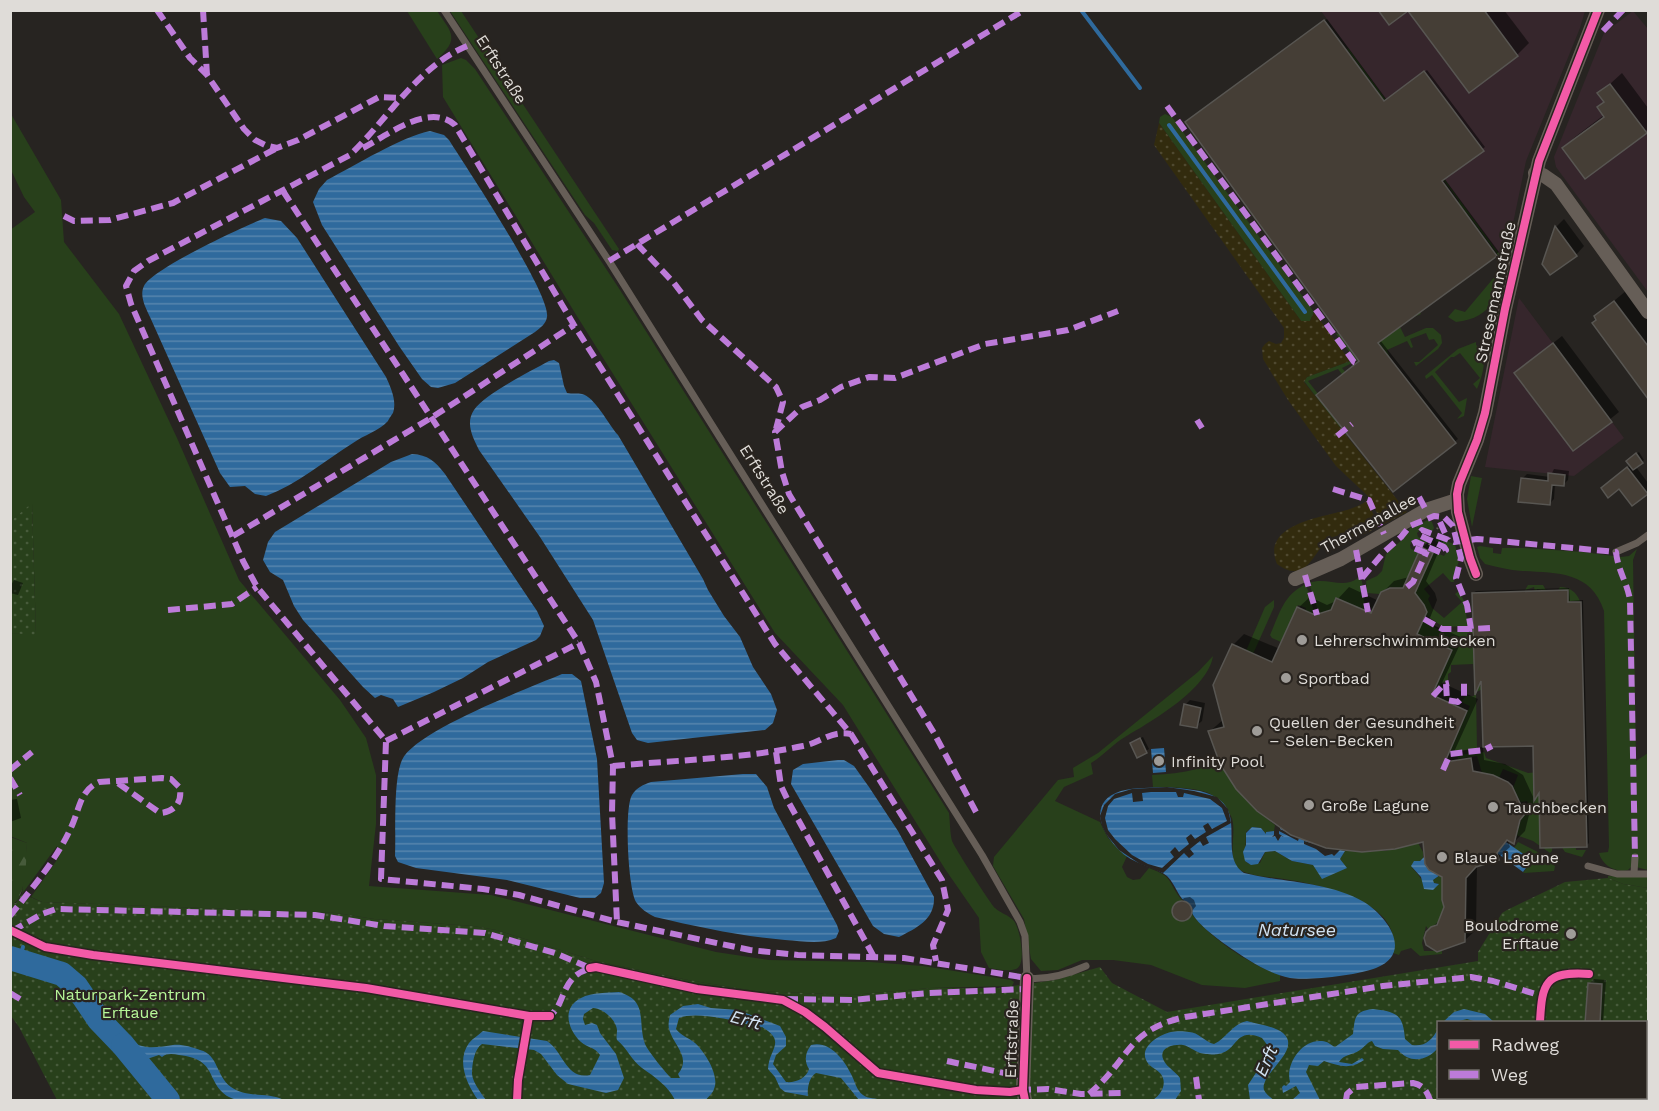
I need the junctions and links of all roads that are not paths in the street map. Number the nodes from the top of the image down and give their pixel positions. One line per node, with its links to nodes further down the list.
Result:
1 (444, 10): 16 (lane, Erftstraße)
2 (1608, 10): 3 (street, Stresemannstraße)
3 (1597, 15): 4 (street, Stresemannstraße)
4 (1535, 173): 5 (street); 6 (street, Stresemannstraße)
5 (1648, 312)
6 (1457, 500): 9 (street, Stresemannstraße); 10 (street, Thermenallee)
7 (1648, 535): 8 (lane)
8 (1616, 552)
9 (1476, 574)
10 (1296, 579)
11 (1635, 857): 13 (lane)
12 (1588, 866): 13 (lane)
13 (1634, 873): 14 (lane)
14 (1648, 874)
15 (1086, 966): 16 (lane, Erftstraße)
16 (1027, 978): 17 (street, Erftstraße)
17 (1025, 1099)

